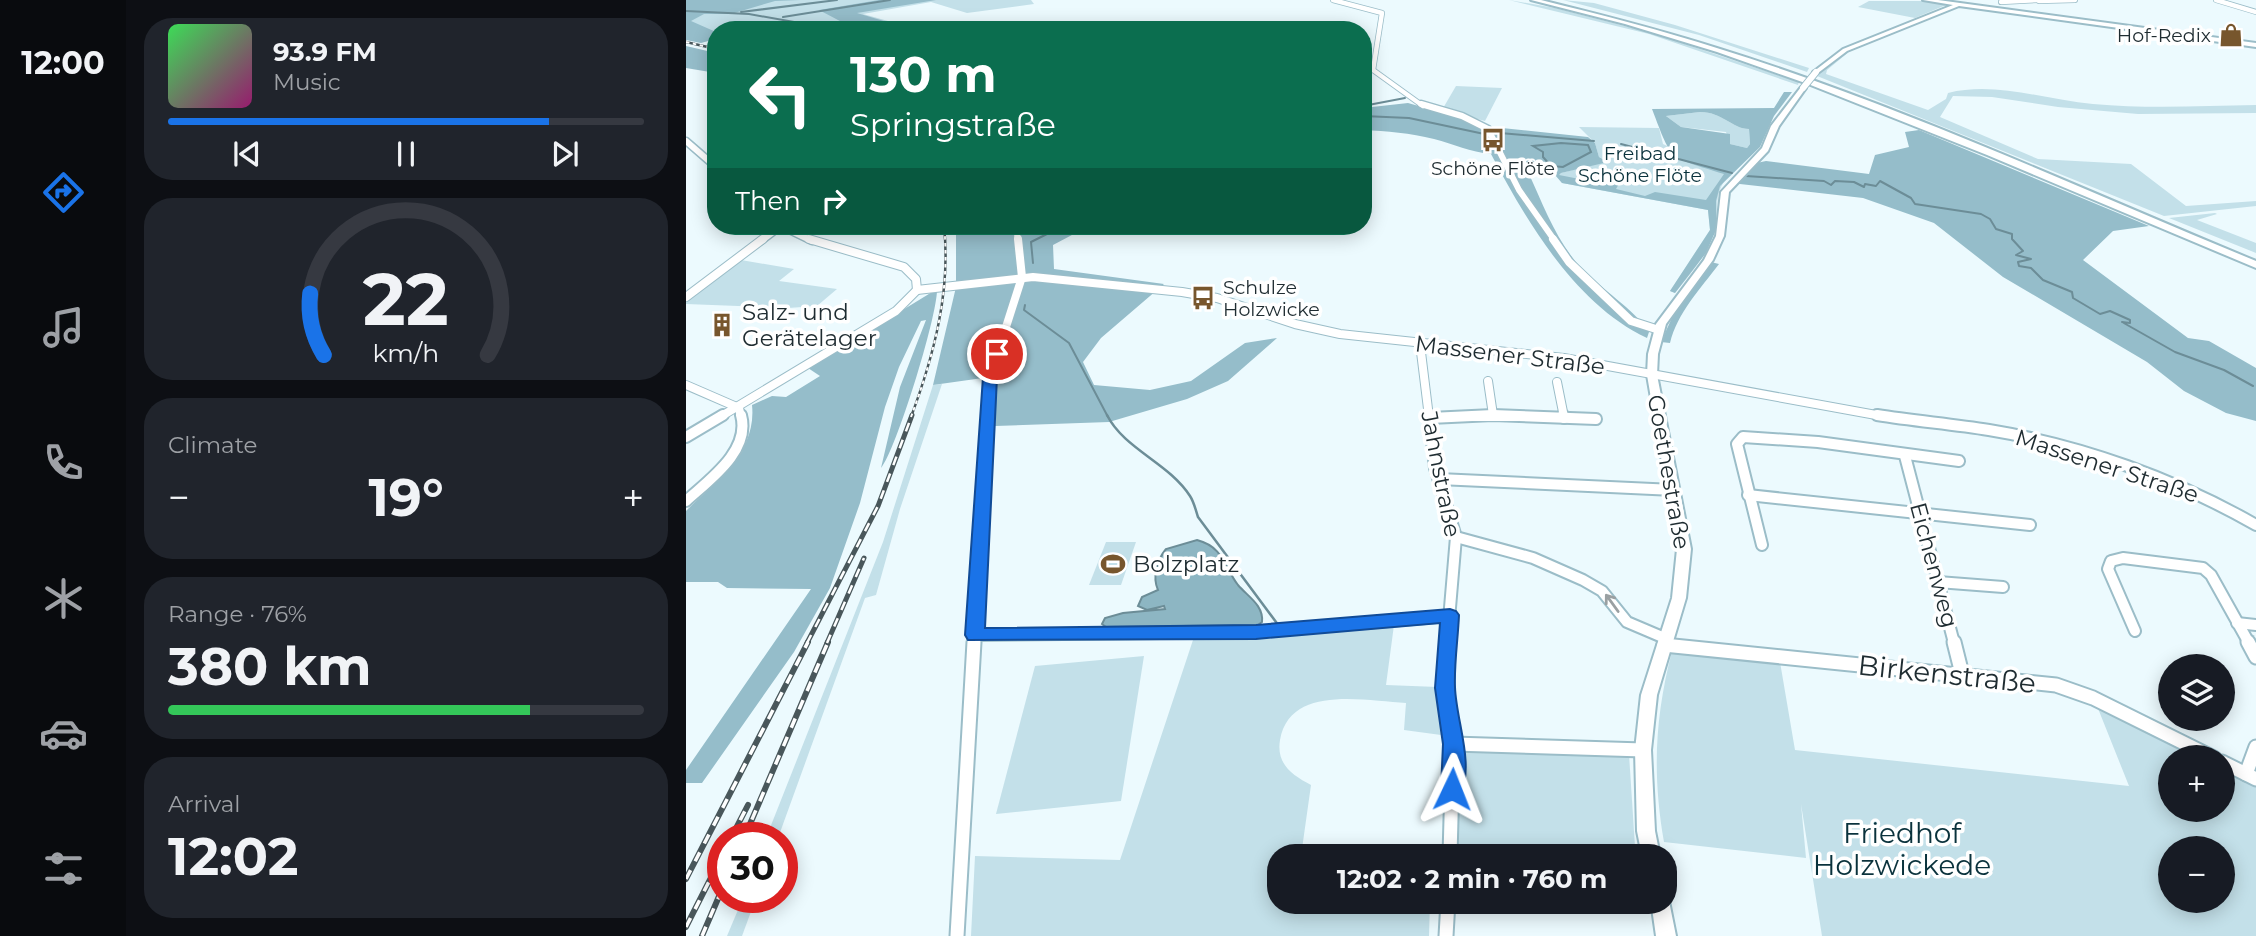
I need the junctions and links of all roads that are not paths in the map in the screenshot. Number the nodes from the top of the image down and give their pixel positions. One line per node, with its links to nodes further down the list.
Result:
1 (1333, 0): 12 (street)
2 (1534, 0): 19 (highway)
3 (1550, 0): 18 (highway)
4 (1926, 0): 8 (main road)
5 (2074, 0): 7 (street)
6 (2216, 0): 10 (street)
7 (2039, 1): 9 (street)
8 (1962, 2): 11 (main road); 23 (main road, bridge)
9 (2001, 2)
10 (2256, 12)
11 (2256, 45)
12 (1373, 70): 23 (street)
13 (686, 141): 14 (street)
14 (707, 159)
15 (769, 235): 22 (street)
16 (800, 235): 21 (street)
17 (1017, 235): 20 (street)
18 (2256, 257)
19 (2256, 265)
20 (1022, 277): 21 (street, Massener Straße); 24 (street, Massener Straße); 52 (street)
21 (917, 289): 29 (street)
22 (686, 297)
23 (1659, 330): 25 (main road, Goethestraße)
24 (1420, 344): 25 (street, Massener Straße); 31 (street, Jahnstraße)
25 (1652, 376): 38 (main road, Goethestraße); 43 (street, Massener Straße)
26 (1488, 381): 30 (street)
27 (1557, 382): 32 (street)
28 (686, 384): 29 (street)
29 (738, 408): 34 (street); 40 (street)
30 (1493, 415): 31 (street); 32 (street)
31 (1430, 418): 37 (street, Jahnstraße)
32 (1564, 418): 33 (street)
33 (1596, 419)
34 (686, 437)
35 (1905, 456): 36 (street); 39 (street); 41 (street, Eichenweg)
36 (1959, 461)
37 (1439, 479): 38 (street); 44 (street, Jahnstraße)
38 (1674, 490): 53 (main road, Goethestraße)
39 (1748, 495): 41 (street); 45 (street)
40 (686, 501)
41 (1921, 514): 42 (street); 46 (street, Eichenweg)
42 (2031, 525)
43 (2256, 525)
44 (1455, 537): 48 (street, Jahnstraße); 53 (street, Birkenstraße, one-way to 44)
45 (1762, 545)
46 (1938, 582): 47 (street); 55 (street, Eichenweg)
47 (2003, 587)
48 (1450, 615): 52 (street); 56 (street, Jahnstraße)
49 (2237, 623): 50 (street); 51 (street); 54 (street)
50 (2256, 625)
51 (2136, 631)
52 (975, 635): 66 (street)
53 (1666, 642): 55 (street, Birkenstraße); 59 (main road, Goethestraße)
54 (2256, 657)
55 (1962, 674): 57 (street, Birkenstraße)
56 (1453, 744): 59 (street); 62 (street, Jahnstraße)
57 (2187, 745)
58 (2256, 747): 61 (street)
59 (1643, 750): 63 (main road, Goethestraße)
60 (2235, 768): 61 (street)
61 (2251, 776)
62 (1450, 844)
63 (1649, 844)
64 (1447, 914): 67 (street)
65 (1662, 914): 68 (main road)
66 (957, 936)
67 (1446, 936)
68 (1666, 936)

